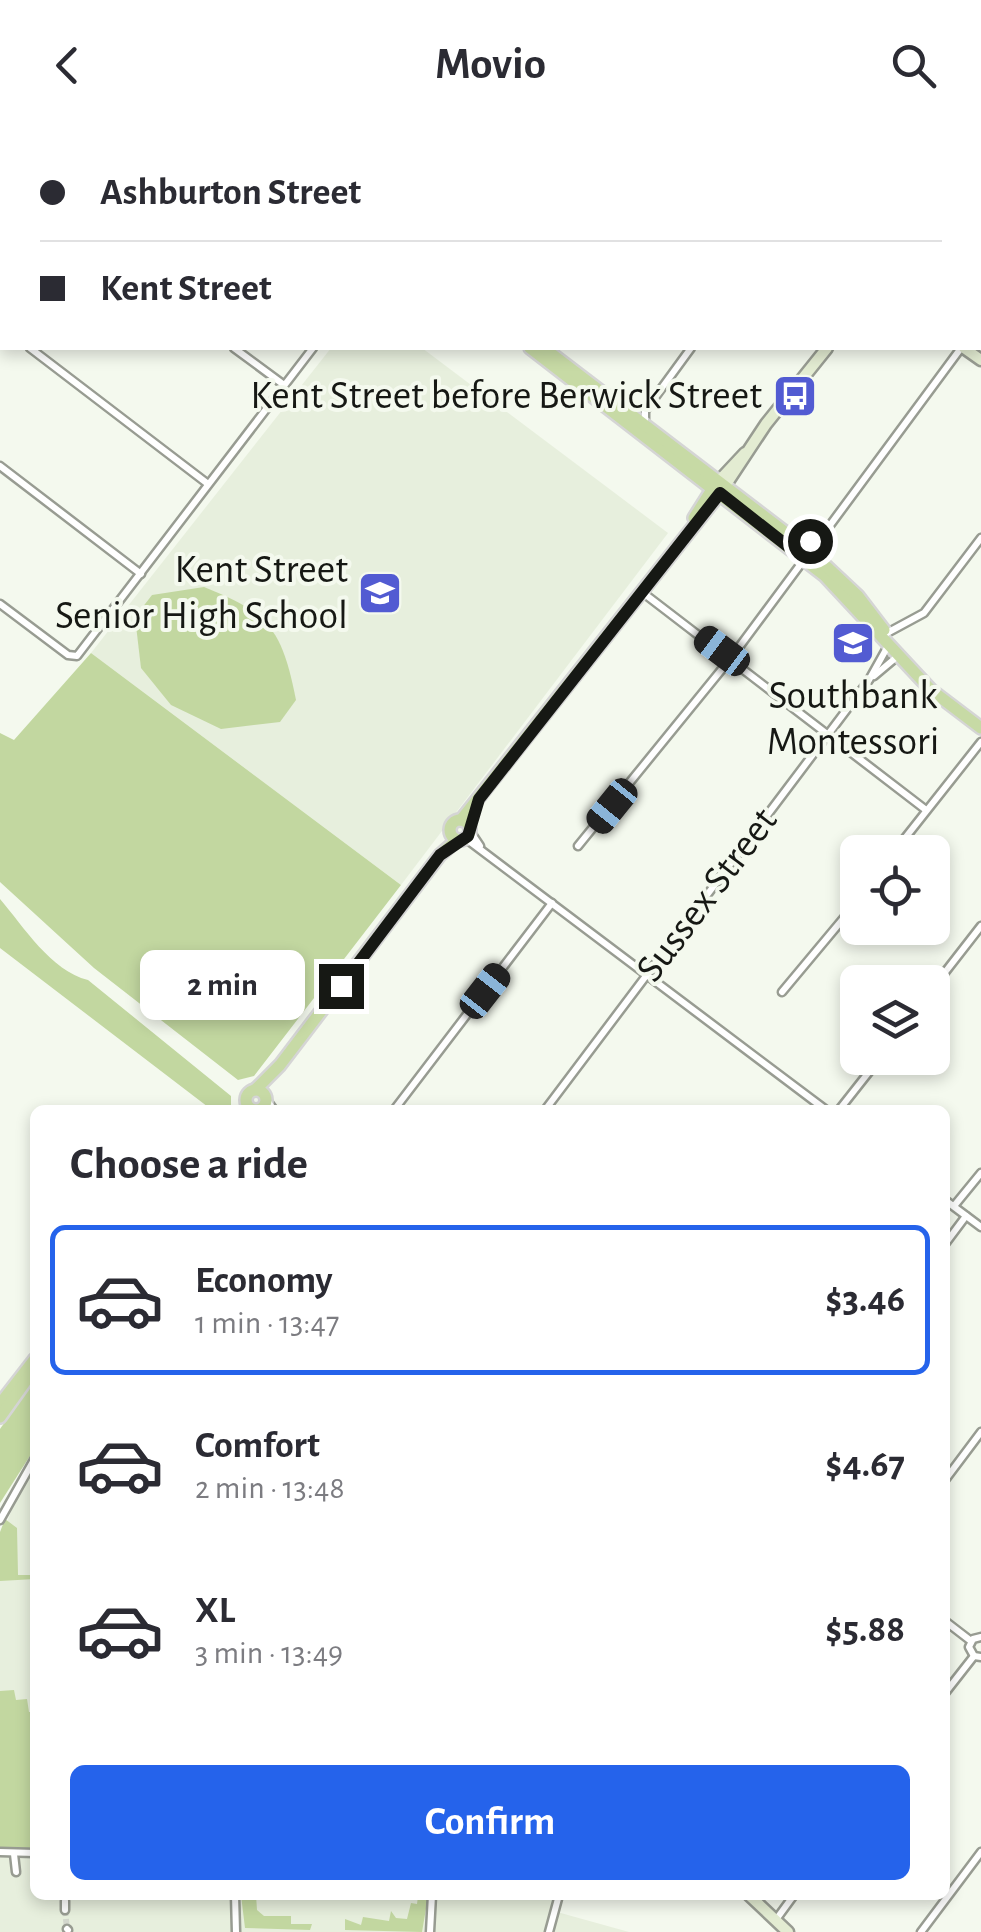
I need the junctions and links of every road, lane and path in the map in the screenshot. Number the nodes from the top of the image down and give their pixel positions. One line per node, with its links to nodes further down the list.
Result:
1 (33, 350): 12 (street)
2 (237, 350): 9 (street)
3 (311, 350): 9 (street)
4 (533, 350): 13 (main road)
5 (547, 350): 10 (main road)
6 (690, 350): 10 (street)
7 (825, 350): 13 (main road)
8 (960, 350): 15 (street)
9 (284, 385): 12 (street)
10 (645, 424): 13 (main road)
11 (0, 466): 16 (street)
12 (208, 484): 16 (street)
13 (719, 487): 15 (main road); 17 (main road)
14 (981, 539): 19 (street)
15 (807, 553): 19 (main road); 21 (street)
16 (141, 574): 18 (street)
17 (640, 590): 21 (street); 27 (main road)
18 (0, 604)
19 (887, 639): 20 (main road); 22 (street, Sussex Street)
20 (900, 655): 22 (street, Sussex Street); 23 (main road)
21 (731, 658): 24 (street); 29 (street)
22 (869, 680): 24 (street, Sussex Street)
23 (981, 728)
24 (830, 732): 26 (street); 34 (street, Sussex Street)
25 (981, 742): 26 (street)
26 (926, 810): 28 (street)
27 (462, 831): 30 (street); 37 (main road)
28 (907, 835)
29 (578, 846)
30 (552, 903): 34 (street); 38 (street)
31 (840, 923): 35 (street)
32 (981, 926): 33 (street)
33 (950, 966)
34 (647, 974): 39 (street, Sussex Street); 40 (street)
35 (782, 992)
36 (867, 1075): 41 (street)
37 (262, 1104)
38 (398, 1105)
39 (549, 1105)
40 (819, 1105)
41 (843, 1105)
42 (981, 1173): 44 (street)
43 (950, 1203): 44 (street)
44 (954, 1206): 45 (street)
45 (966, 1216): 46 (street); 47 (street)
46 (981, 1228)
47 (950, 1237)
48 (30, 1365): 50 (main road)
49 (30, 1375): 51 (main road)
50 (0, 1404)
51 (0, 1417)
52 (981, 1432): 54 (street)
53 (30, 1467): 55 (street)
54 (950, 1473)
55 (0, 1520)
56 (950, 1624): 58 (street)
57 (981, 1636): 58 (street)
58 (971, 1641): 59 (street)
59 (977, 1657): 60 (street)
60 (950, 1687)
61 (981, 1852): 66 (street)
62 (30, 1853): 63 (street)
63 (13, 1854): 64 (street); 65 (street)
64 (0, 1855)
65 (16, 1872)
66 (950, 1893)
67 (235, 1900): 74 (street)
68 (432, 1900): 75 (street)
69 (558, 1900): 76 (street)
70 (754, 1900): 73 (main road)
71 (790, 1900): 73 (street)
72 (945, 1900): 78 (street)
73 (775, 1921): 77 (main road)
74 (236, 1932)
75 (430, 1932)
76 (550, 1932)
77 (788, 1932)
78 (921, 1932)

